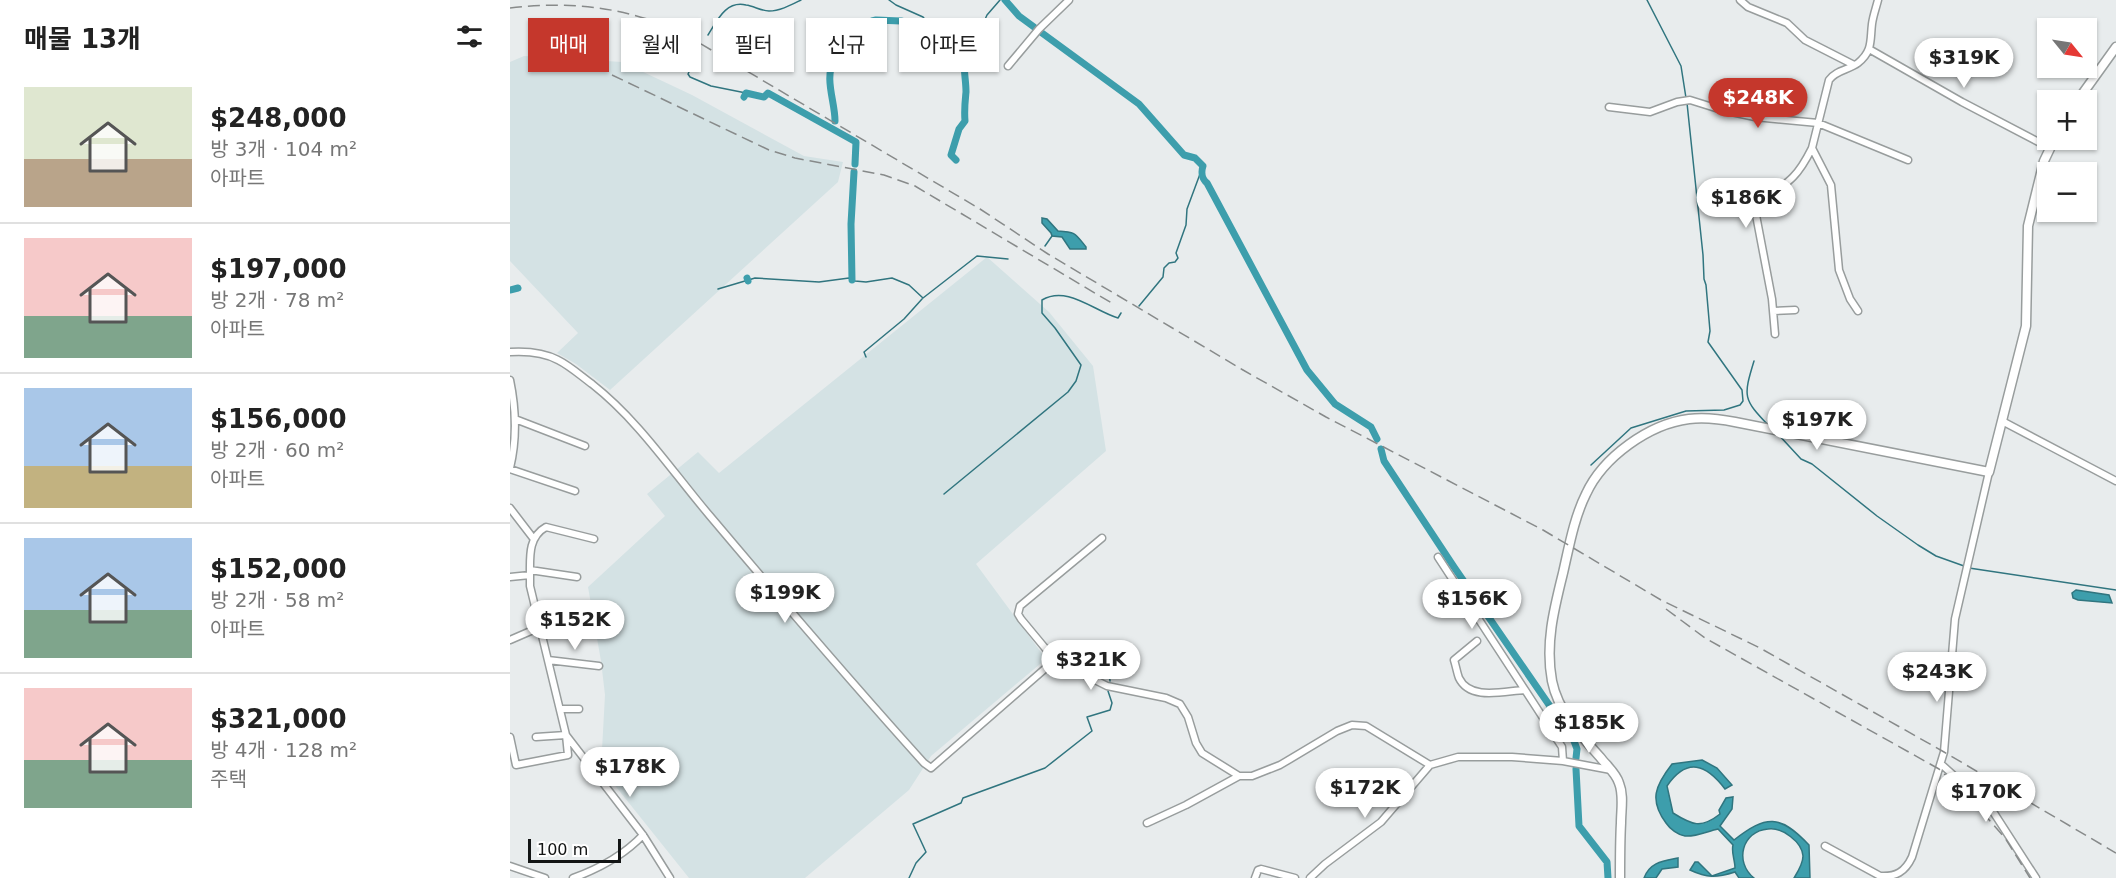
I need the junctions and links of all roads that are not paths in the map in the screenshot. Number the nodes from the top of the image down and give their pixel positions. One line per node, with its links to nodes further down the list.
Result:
1 (1069, 0): 7 (street)
2 (1740, 0): 6 (street)
3 (1878, 0): 5 (street)
4 (2116, 47): 8 (main road)
5 (1869, 49): 6 (street); 11 (street)
6 (1854, 65): 10 (street)
7 (1008, 66)
8 (2085, 90)
9 (1609, 107): 10 (street)
10 (1818, 123): 12 (street); 14 (street)
11 (2037, 141)
12 (1812, 148): 16 (street); 17 (street)
13 (2049, 150): 22 (main road)
14 (1908, 160)
15 (1795, 310): 16 (street)
16 (1773, 311): 18 (street)
17 (1858, 311)
18 (1775, 334)
19 (510, 352): 42 (street)
20 (510, 380): 21 (street)
21 (515, 419): 23 (street); 24 (street)
22 (2002, 421): 25 (main road); 26 (street)
23 (585, 446)
24 (510, 468): 27 (street)
25 (1989, 472): 51 (street); 54 (main road)
26 (2116, 481)
27 (575, 491)
28 (510, 508): 29 (street)
29 (533, 538): 31 (street); 33 (street)
30 (1102, 538): 42 (street)
31 (594, 539)
32 (1438, 556): 44 (street)
33 (530, 573): 34 (street); 35 (street); 36 (street)
34 (510, 577)
35 (577, 577)
36 (537, 616): 37 (street); 38 (street)
37 (575, 618)
38 (540, 627): 39 (street); 41 (street)
39 (510, 640)
40 (1477, 641): 44 (street)
41 (548, 660): 43 (street); 45 (street)
42 (1055, 660): 55 (street)
43 (599, 666)
44 (1525, 690): 50 (street)
45 (560, 709): 46 (street); 47 (street)
46 (579, 709)
47 (566, 735): 49 (street); 53 (street); 57 (street)
48 (510, 737): 53 (street)
49 (536, 737)
50 (1563, 761): 52 (street); 54 (street)
51 (1941, 764): 58 (street); 67 (street)
52 (1430, 765): 55 (street); 65 (street)
53 (513, 766)
54 (1611, 770): 66 (main road)
55 (1239, 776): 56 (street)
56 (1147, 823)
57 (643, 835): 61 (street); 62 (street)
58 (1825, 846)
59 (510, 866): 60 (street)
60 (544, 878)
61 (573, 878)
62 (670, 878)
63 (1255, 878): 64 (street)
64 (1295, 878)
65 (1310, 878)
66 (1620, 878)
67 (2036, 878)

